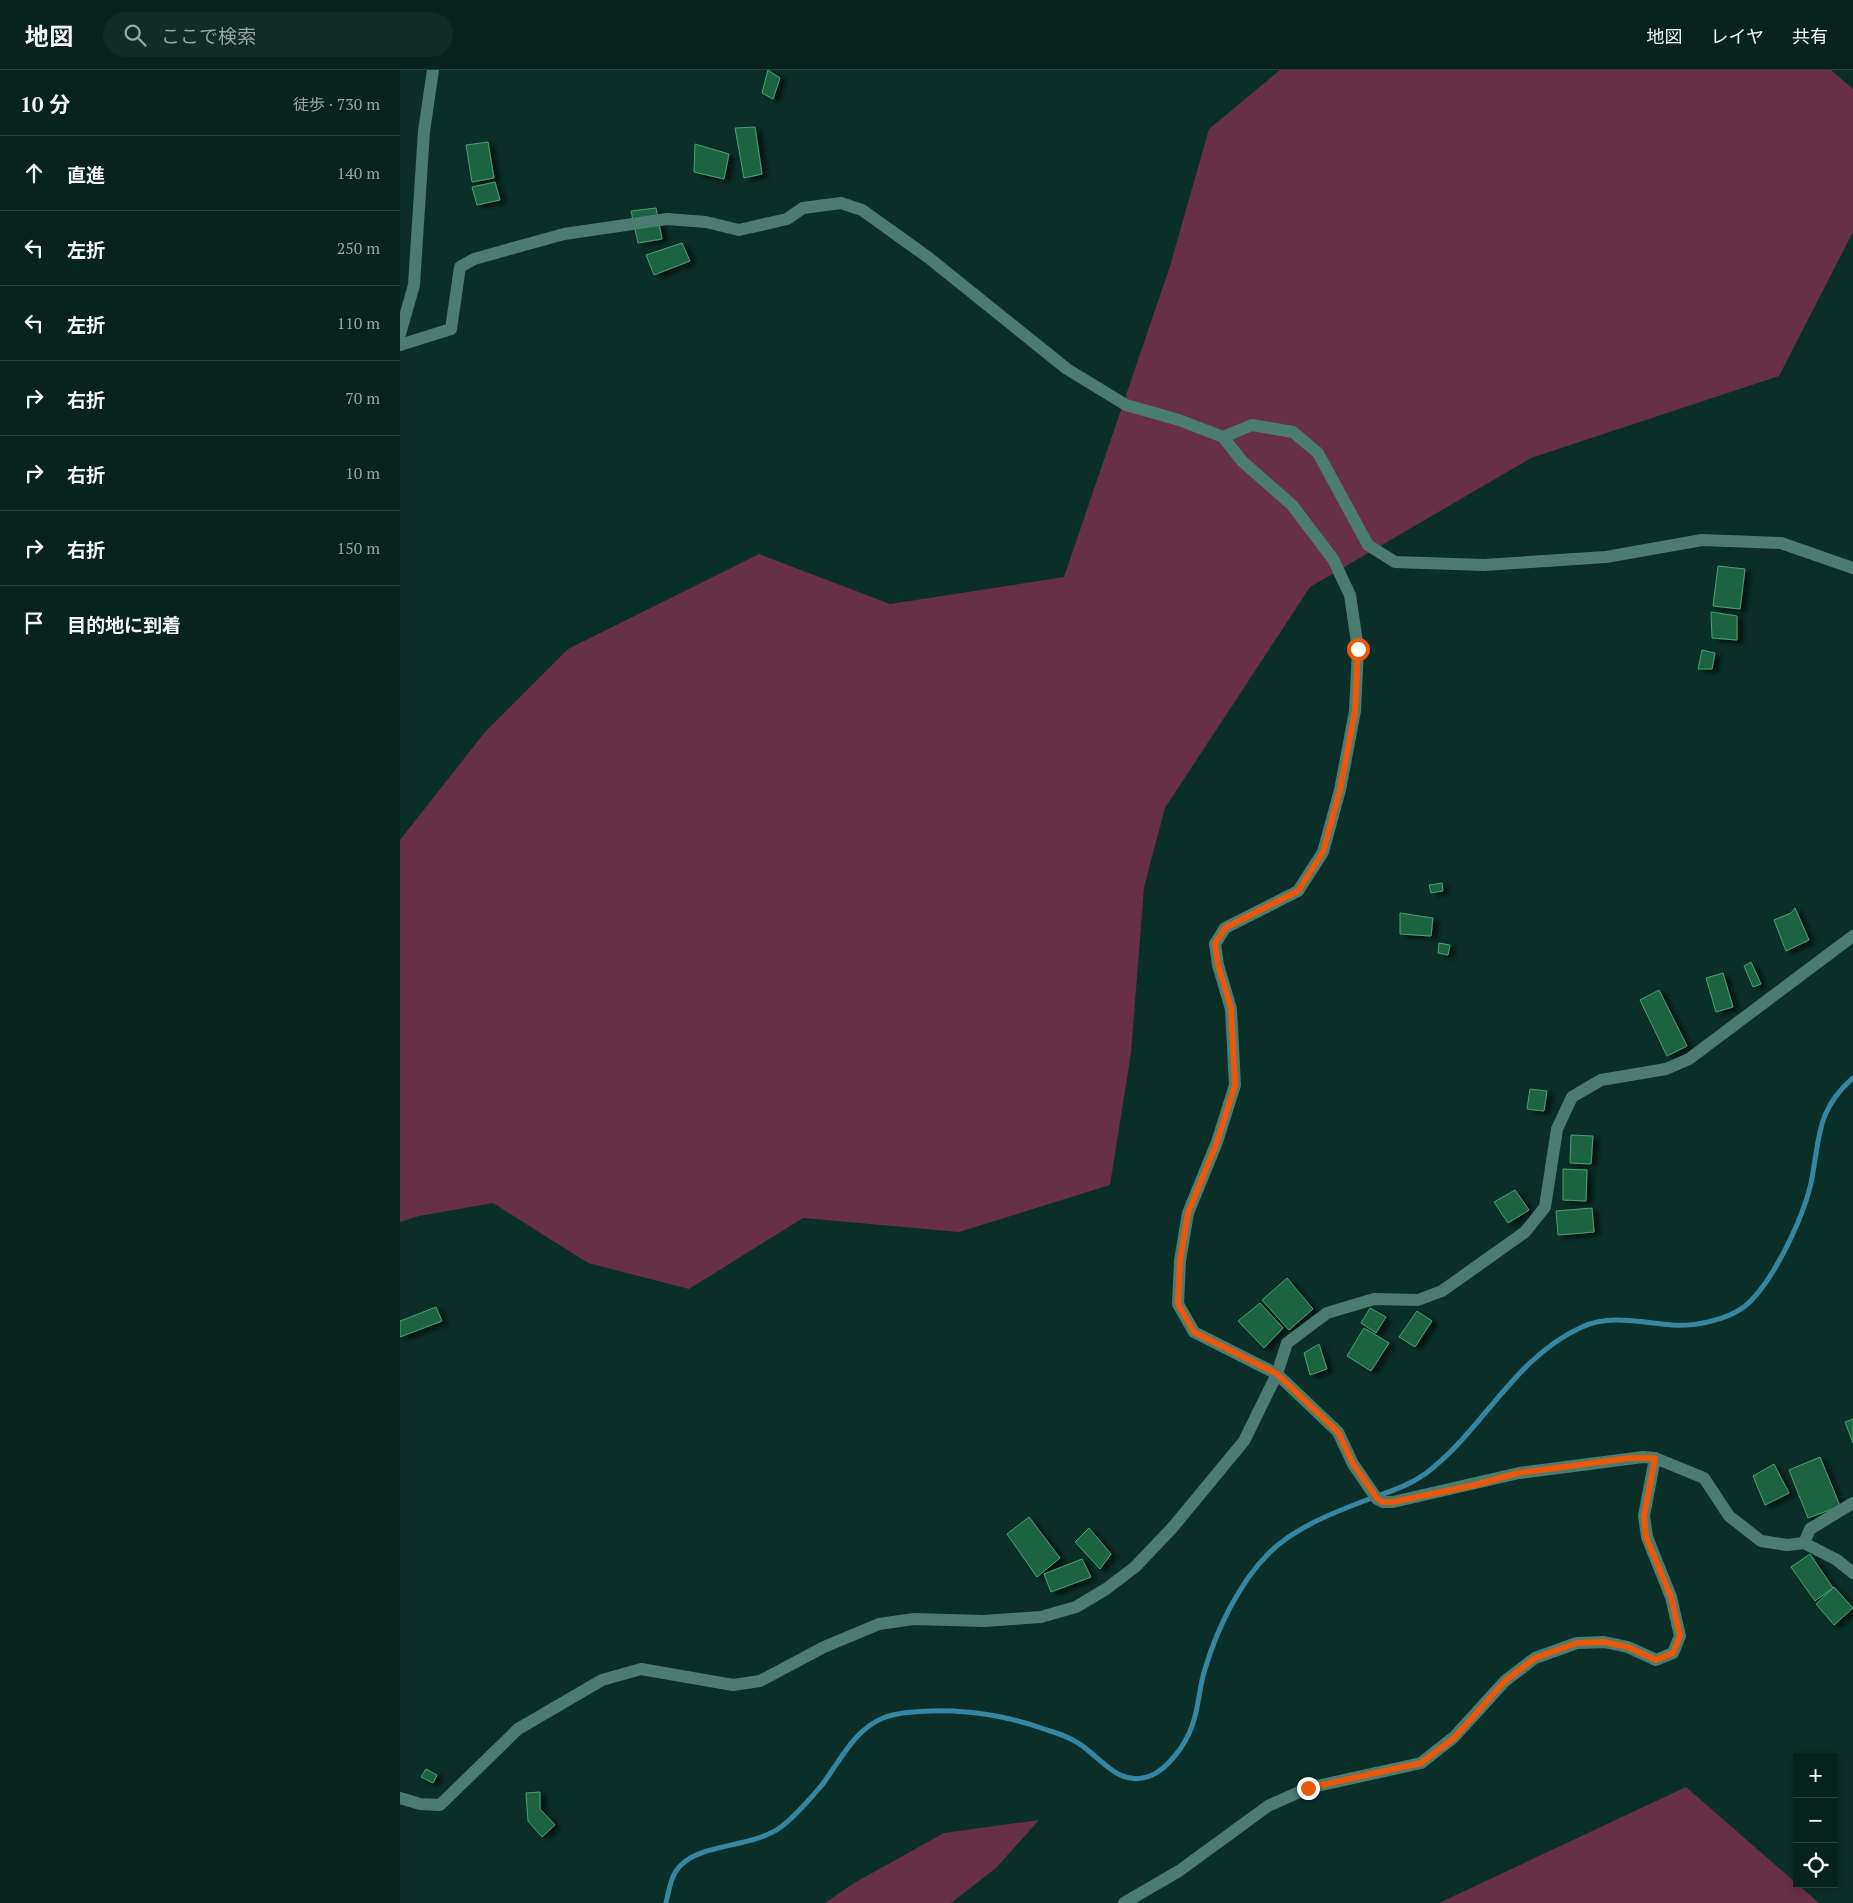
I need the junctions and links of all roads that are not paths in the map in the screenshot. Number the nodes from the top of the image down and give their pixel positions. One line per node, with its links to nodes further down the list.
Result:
1 (433, 70): 2 (street)
2 (400, 334)
3 (400, 345): 4 (street)
4 (1223, 437): 5 (street); 7 (street)
5 (1853, 568)
6 (1853, 936): 7 (street)
7 (1277, 1374): 8 (street); 12 (street)
8 (1655, 1458): 10 (street); 13 (street)
9 (1853, 1503): 10 (street)
10 (1804, 1543): 11 (street)
11 (1853, 1573)
12 (400, 1798)
13 (1124, 1903)

